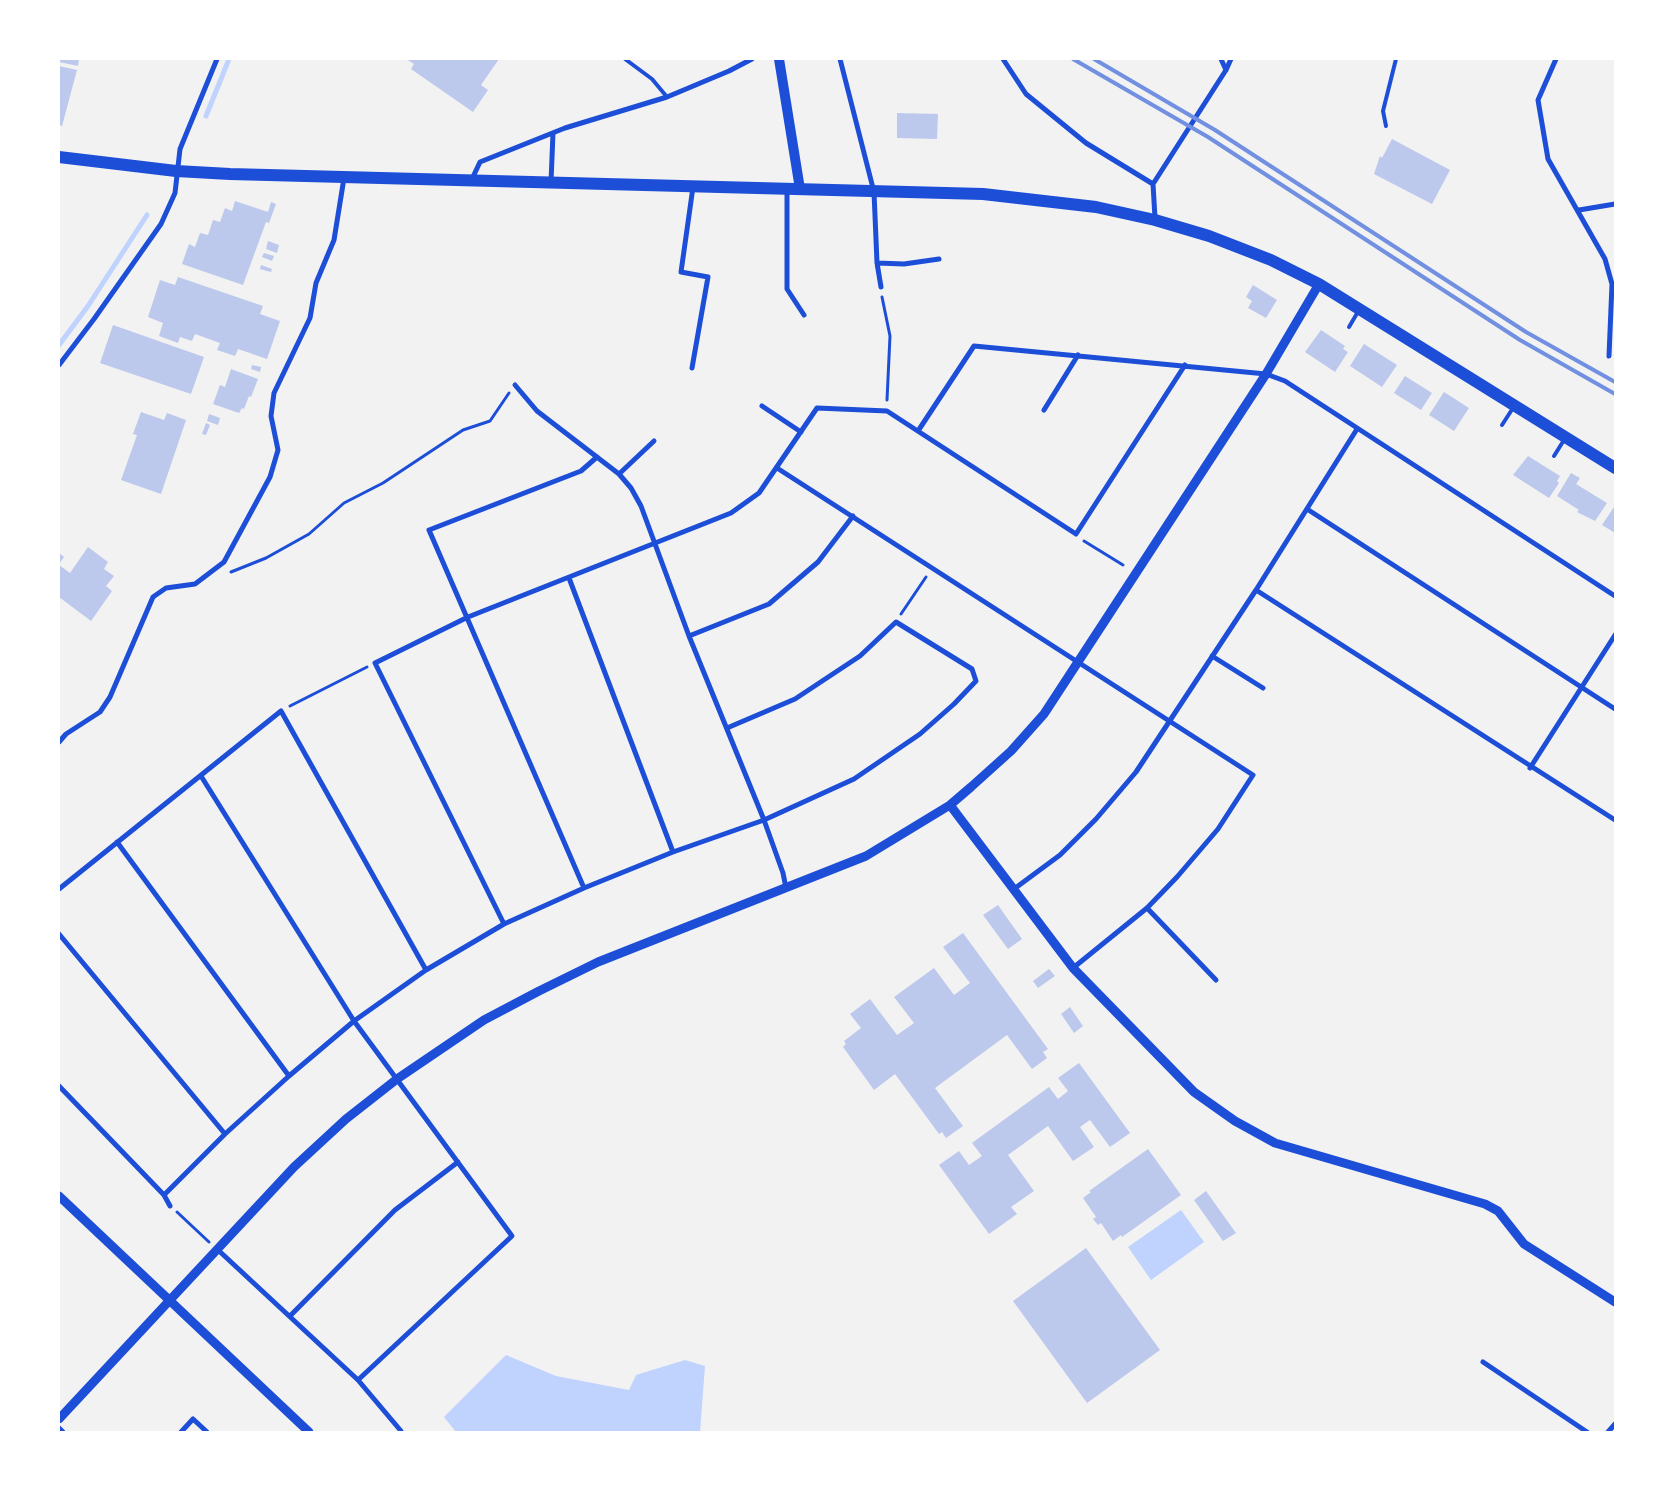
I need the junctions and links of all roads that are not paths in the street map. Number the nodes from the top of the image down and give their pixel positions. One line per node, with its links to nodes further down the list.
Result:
1 (217, 59): 16 (street)
2 (625, 59): 12 (lane)
3 (752, 59): 12 (street)
4 (779, 59): 23 (main road)
5 (840, 59): 24 (street)
6 (1003, 59): 20 (street)
7 (1221, 59): 11 (street)
8 (1231, 59): 11 (street)
9 (1396, 59): 13 (lane)
10 (1556, 59): 26 (street)
11 (1226, 70): 20 (street)
12 (667, 97): 14 (street)
13 (1386, 126)
14 (553, 133): 18 (street); 19 (street)
15 (59, 157): 16 (main road)
16 (176, 171): 17 (main road); 38 (street)
17 (344, 177): 18 (main road); 73 (street)
18 (472, 180): 19 (main road)
19 (550, 183): 21 (main road)
20 (1153, 184): 27 (street)
21 (693, 186): 22 (main road); 40 (street)
22 (787, 189): 23 (main road); 33 (street)
23 (800, 189): 24 (main road)
24 (874, 192): 27 (main road); 29 (street)
25 (1615, 204): 26 (street)
26 (1579, 210): 35 (street)
27 (1155, 220): 30 (main road)
28 (939, 259): 29 (street)
29 (877, 263): 31 (street)
30 (1319, 284): 32 (main road); 41 (street)
31 (880, 287)
32 (1360, 308): 34 (lane); 44 (main road)
33 (804, 315)
34 (1349, 327)
35 (1613, 328): 37 (street)
36 (1078, 355): 39 (street); 45 (street); 48 (street)
37 (1609, 356)
38 (59, 365)
39 (1185, 365): 41 (street); 48 (street)
40 (692, 368)
41 (1266, 374): 47 (street); 67 (street)
42 (515, 385): 53 (street)
43 (762, 406): 49 (street)
44 (1515, 406): 46 (lane); 50 (main road)
45 (1044, 410)
46 (1502, 425)
47 (1357, 429): 57 (street); 62 (street)
48 (918, 431): 49 (street)
49 (801, 432): 54 (street)
50 (1565, 438): 52 (lane); 55 (main road)
51 (654, 441): 56 (street)
52 (1554, 456)
53 (597, 457): 56 (street); 63 (street)
54 (777, 468): 58 (street); 59 (street)
55 (1615, 468)
56 (619, 474): 59 (street)
57 (1307, 509): 61 (street); 69 (street)
58 (853, 516): 65 (street); 67 (street)
59 (654, 544): 60 (street); 65 (street)
60 (569, 578): 63 (street); 80 (street)
61 (1256, 590): 66 (street); 74 (street)
62 (1615, 596)
63 (468, 617): 81 (street); 86 (street)
64 (1615, 635): 69 (street)
65 (689, 636): 72 (street)
66 (1212, 656): 68 (street); 71 (street)
67 (1080, 662): 71 (street); 76 (street)
68 (1263, 688)
69 (1582, 688): 70 (street); 74 (street)
70 (1615, 709)
71 (1170, 722): 84 (street); 85 (street)
72 (727, 728): 77 (street); 77 (street)
73 (59, 742)
74 (1530, 768): 78 (street)
75 (201, 776): 79 (street); 89 (street); 91 (street)
76 (950, 805): 82 (street); 84 (street)
77 (764, 820): 80 (street); 82 (street)
78 (1615, 820)
79 (117, 842): 83 (street); 92 (street)
80 (672, 852): 81 (street)
81 (584, 888): 86 (street)
82 (786, 888): 93 (street)
83 (59, 889)
84 (1014, 889): 88 (street)
85 (1147, 908): 88 (street); 90 (street)
86 (504, 924): 89 (street)
87 (59, 934): 95 (street)
88 (1073, 968): 102 (street)
89 (426, 970): 91 (street)
90 (1216, 980)
91 (354, 1021): 92 (street); 93 (street)
92 (290, 1076): 95 (street)
93 (397, 1079): 96 (street); 100 (street)
94 (59, 1086): 97 (street)
95 (225, 1134): 97 (street)
96 (458, 1162): 103 (street); 105 (street)
97 (164, 1195): 99 (street)
98 (59, 1196): 101 (street)
99 (170, 1206)
100 (217, 1249): 101 (street); 103 (street)
101 (170, 1302): 106 (street); 113 (street)
102 (1615, 1302)
103 (290, 1316): 105 (street)
104 (1483, 1362): 114 (street)
105 (358, 1380): 109 (street)
106 (59, 1419)
107 (1615, 1424): 115 (street)
108 (59, 1428): 110 (street)
109 (401, 1431)
110 (63, 1432)
111 (181, 1432): 112 (street)
112 (207, 1432)
113 (310, 1432)
114 (1587, 1432)
115 (1608, 1432)

